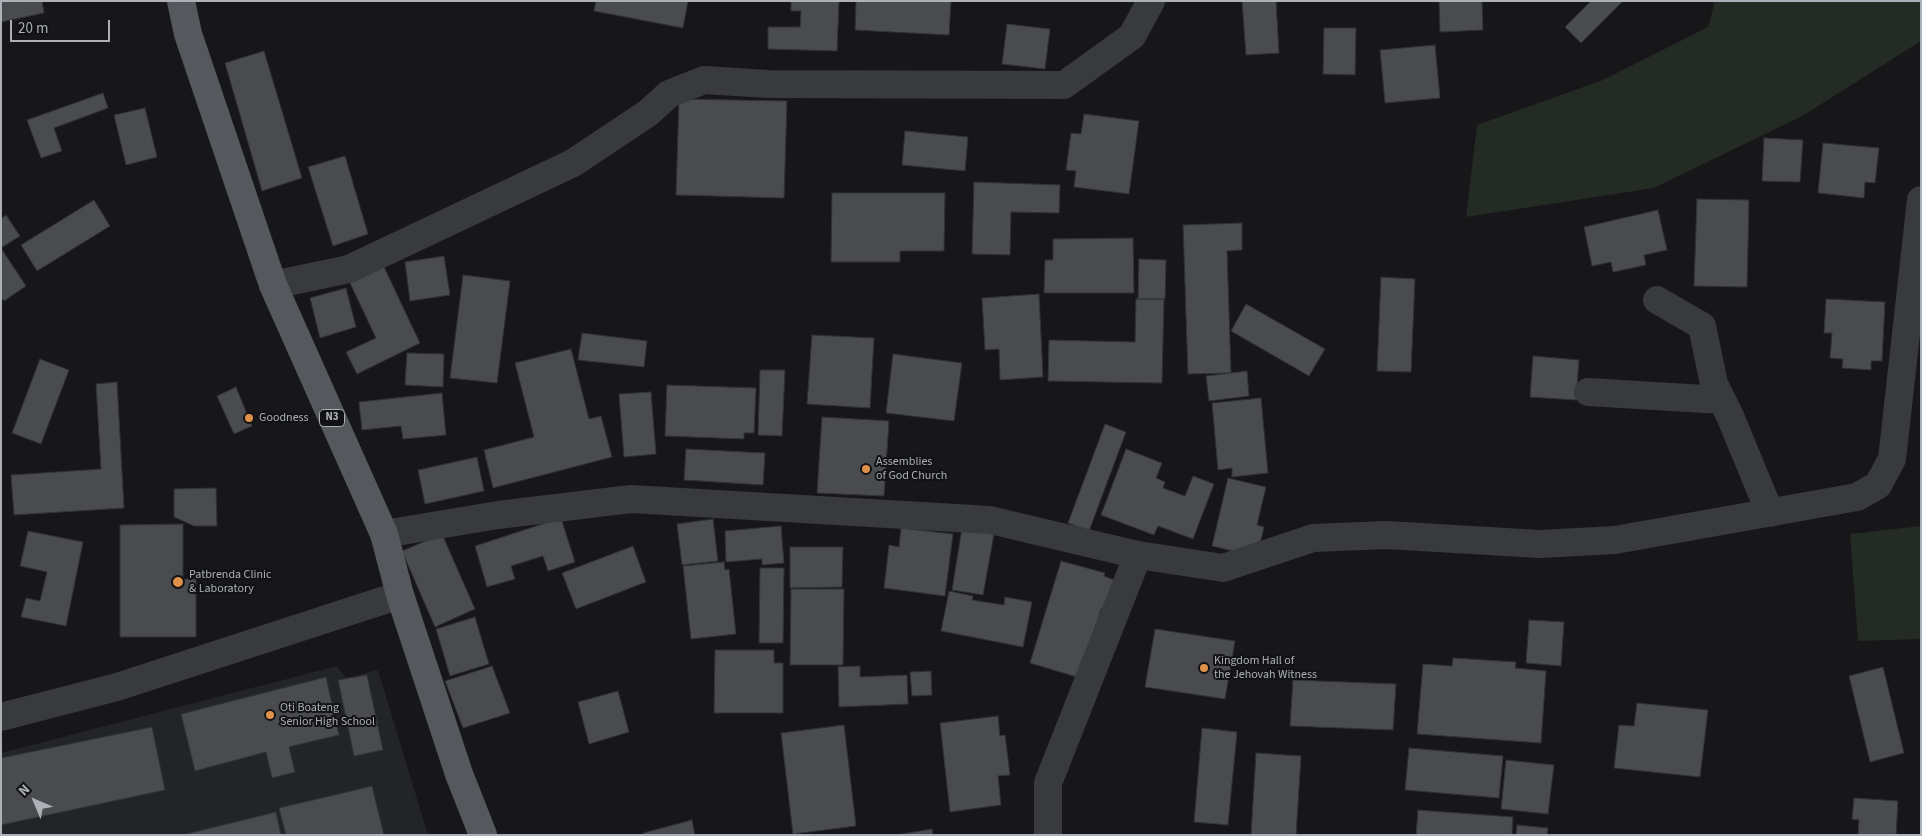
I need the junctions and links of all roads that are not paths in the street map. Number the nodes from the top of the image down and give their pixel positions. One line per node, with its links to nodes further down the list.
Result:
1 (181, 1): 4 (main road, N3)
2 (1151, 1): 4 (street)
3 (1921, 200): 8 (street)
4 (273, 285): 9 (main road, N3)
5 (1657, 300): 7 (street)
6 (1588, 392): 7 (street)
7 (1722, 400): 8 (street)
8 (1770, 513): 10 (street)
9 (384, 534): 10 (street); 11 (main road, N3)
10 (1138, 555): 14 (street)
11 (400, 595): 12 (street); 13 (main road, N3)
12 (1, 717)
13 (483, 835)
14 (1048, 835)

